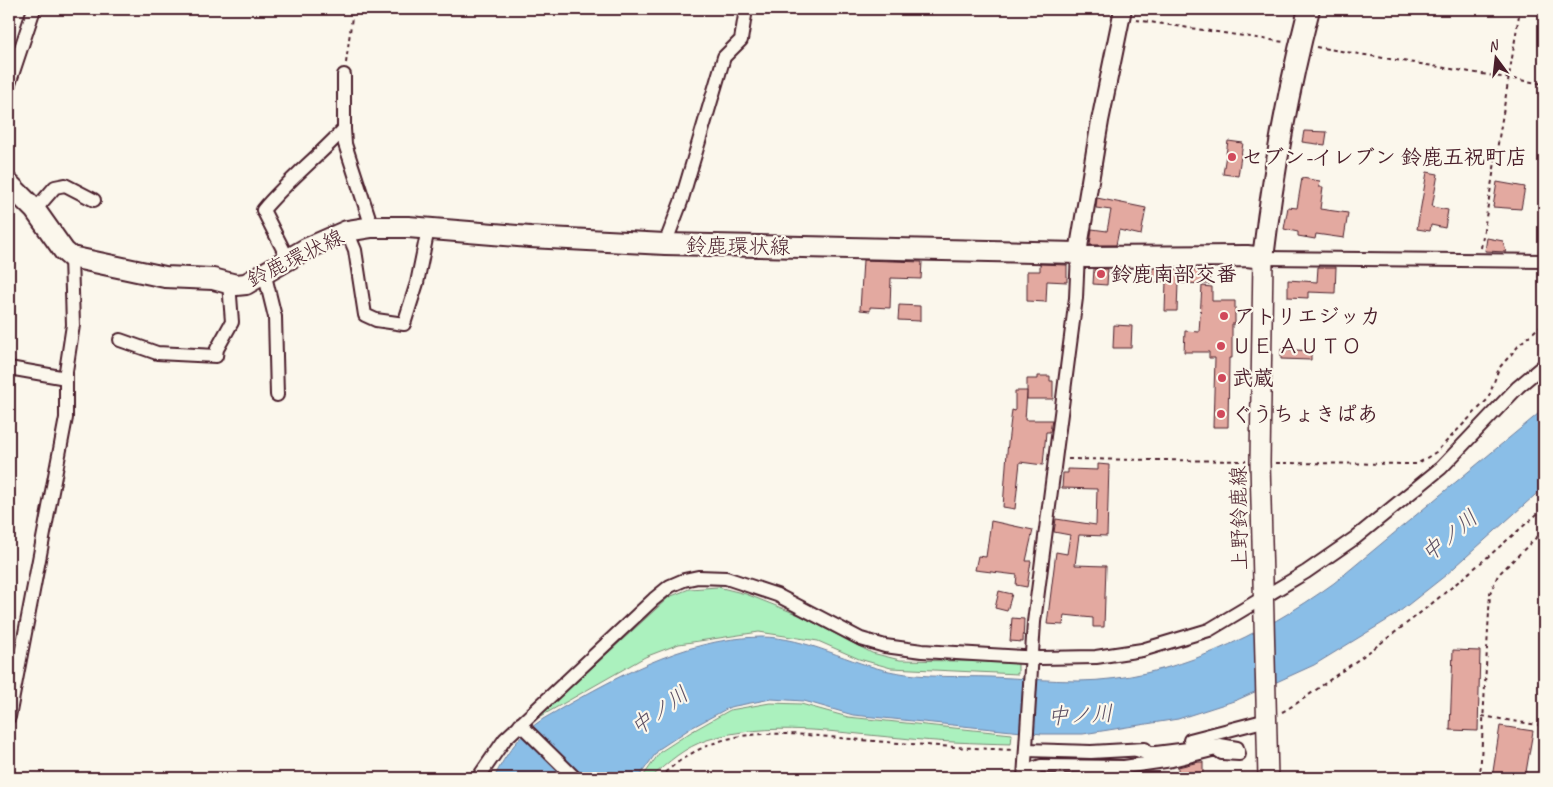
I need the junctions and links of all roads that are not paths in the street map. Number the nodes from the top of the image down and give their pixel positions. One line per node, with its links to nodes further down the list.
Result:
1 (34, 9): 6 (street)
2 (746, 9): 14 (street)
3 (1309, 9): 17 (main road)
4 (1122, 13): 15 (street)
5 (344, 75): 7 (street)
6 (9, 84)
7 (344, 129): 11 (street); 18 (street)
8 (9, 184): 10 (main road)
9 (94, 200): 10 (street)
10 (35, 210): 16 (main road)
11 (372, 227): 12 (main road, 鈴鹿環状線); 13 (main road, 鈴鹿環状線)
12 (428, 228): 13 (street); 14 (main road, 鈴鹿環状線)
13 (347, 232): 18 (main road, 鈴鹿環状線)
14 (665, 244): 15 (main road, 鈴鹿環状線)
15 (1078, 253): 17 (main road, 鈴鹿環状線); 28 (street)
16 (71, 256): 21 (main road, 鈴鹿環状線); 25 (street)
17 (1263, 258): 19 (street); 27 (main road, 上野鈴鹿線)
18 (288, 259): 20 (main road, 鈴鹿環状線)
19 (1544, 261)
20 (264, 272): 21 (main road, 鈴鹿環状線); 26 (street)
21 (229, 282): 22 (street)
22 (120, 340)
23 (1544, 365): 27 (street)
24 (9, 368): 25 (street)
25 (66, 378): 29 (street)
26 (277, 395)
27 (1264, 600): 28 (street); 30 (main road, 上野鈴鹿線)
28 (1035, 658): 31 (street); 32 (street)
29 (9, 717)
30 (1267, 720): 33 (street); 38 (main road, 上野鈴鹿線)
31 (520, 724): 34 (street); 35 (street)
32 (1027, 748): 33 (street); 36 (street)
33 (1137, 750): 37 (street)
34 (478, 778)
35 (575, 778)
36 (1024, 778)
37 (1033, 778)
38 (1268, 778)

